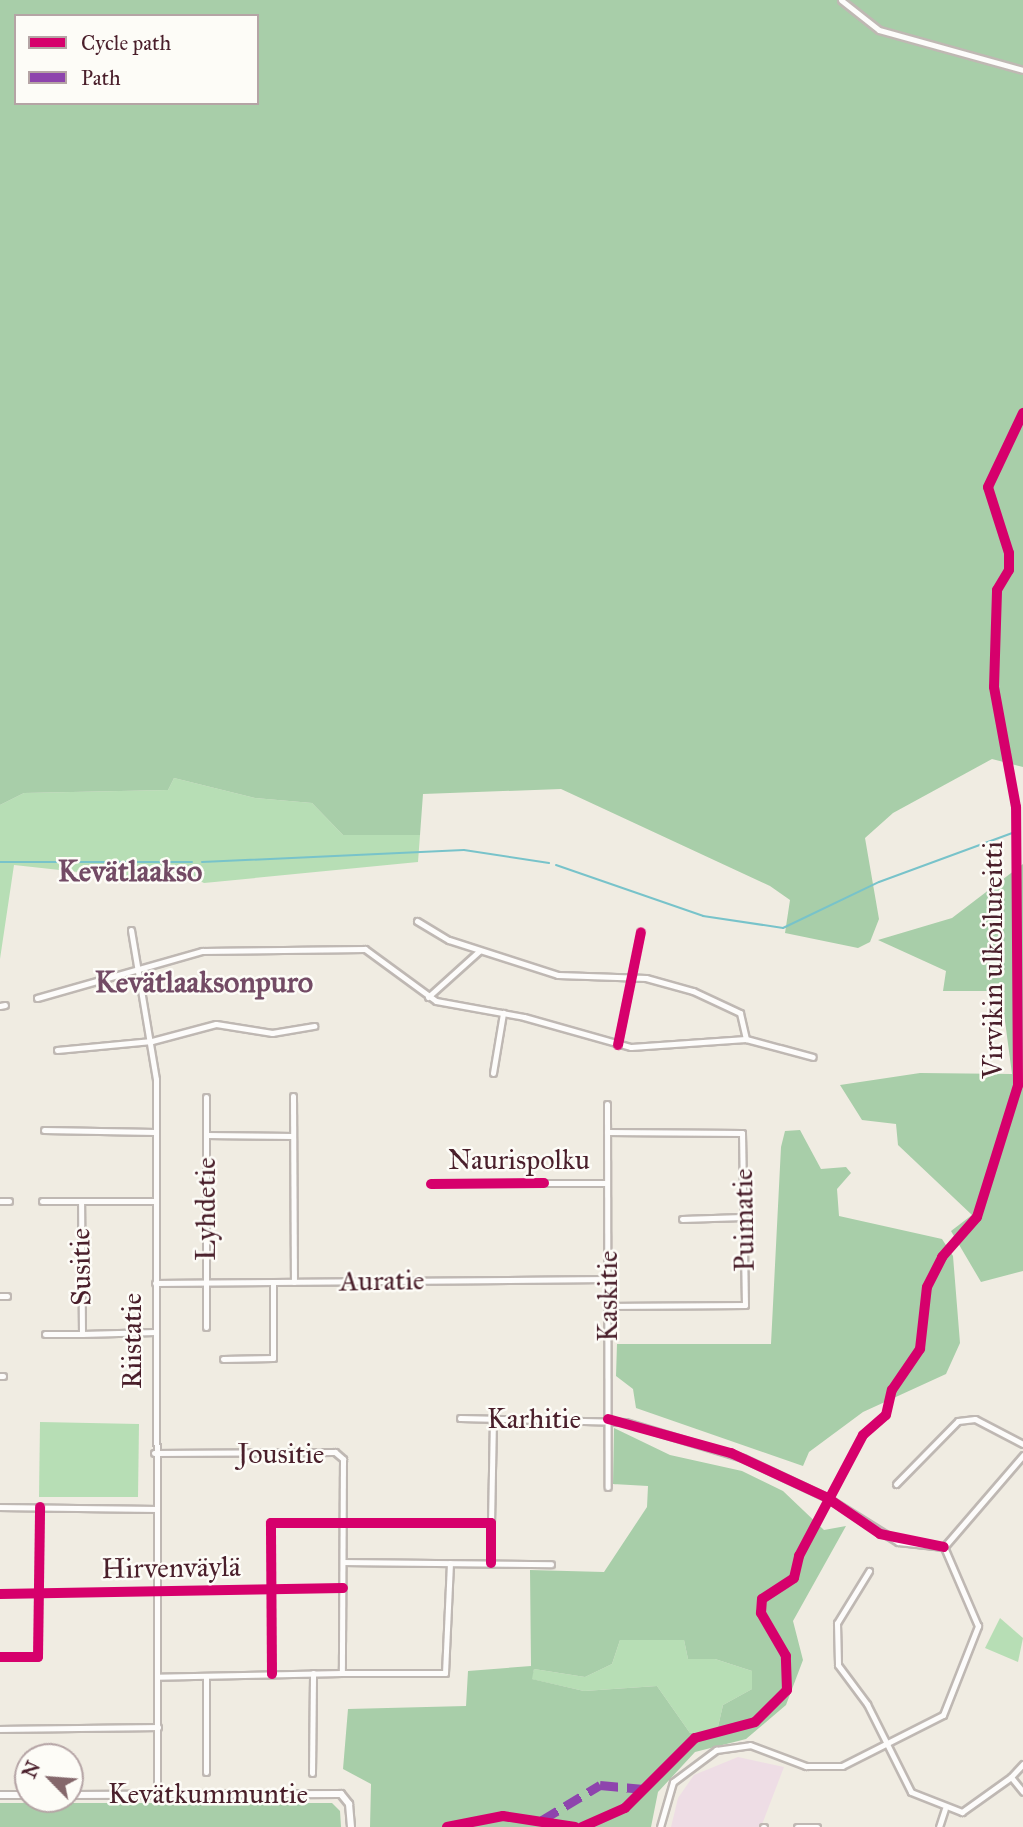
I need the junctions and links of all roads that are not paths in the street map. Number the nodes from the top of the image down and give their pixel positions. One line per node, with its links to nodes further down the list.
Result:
1 (841, 0): 2 (street)
2 (1023, 69)
3 (417, 921): 5 (street)
4 (131, 930): 6 (street, Riistatie)
5 (479, 951): 7 (street); 11 (street)
6 (139, 970): 7 (street); 8 (street); 12 (street, Riistatie)
7 (428, 997): 9 (street)
8 (37, 998)
9 (502, 1013): 11 (street); 15 (street)
10 (314, 1026): 12 (street)
11 (746, 1039): 14 (street)
12 (152, 1041): 13 (street); 20 (street, Riistatie)
13 (57, 1050)
14 (813, 1057)
15 (493, 1073)
16 (293, 1096): 23 (street)
17 (206, 1097): 22 (street, Lyhdetie)
18 (607, 1104): 21 (street, Kaskitie)
19 (44, 1130): 20 (street)
20 (155, 1132): 30 (street, Riistatie)
21 (607, 1132): 24 (street, Kaskitie); 31 (street, Puimatie)
22 (206, 1135): 23 (street, Lyhdetie); 34 (street, Lyhdetie)
23 (293, 1136): 35 (street)
24 (607, 1182): 25 (street, Naurispolku); 33 (street, Kaskitie)
25 (544, 1183)
26 (0, 1201): 27 (street)
27 (9, 1201)
28 (42, 1201): 29 (street, Susitie)
29 (80, 1201): 30 (street, Susitie); 42 (street, Susitie)
30 (156, 1201): 36 (street, Riistatie)
31 (743, 1217): 32 (street); 38 (street, Puimatie)
32 (682, 1219)
33 (608, 1279): 35 (street, Auratie); 38 (street, Kaskitie)
34 (206, 1282): 36 (street, Auratie); 37 (street, Auratie); 39 (street, Lyhdetie)
35 (294, 1282): 37 (street, Auratie)
36 (155, 1283): 40 (street, Riistatie)
37 (273, 1283): 43 (street)
38 (608, 1306): 46 (street, Kaskitie)
39 (206, 1327)
40 (155, 1332): 42 (street, Susitie); 48 (street, Riistatie)
41 (45, 1334): 42 (street, Susitie)
42 (82, 1334)
43 (223, 1359)
44 (460, 1418): 45 (street, Karhitie)
45 (493, 1419): 46 (street, Karhitie); 54 (street)
46 (608, 1419): 51 (street, Kaskitie); 55 (street, Karhitie)
47 (1023, 1444): 50 (street)
48 (154, 1453): 53 (street, Riistatie); 56 (street, Jousitie)
49 (1023, 1455): 55 (street)
50 (896, 1484)
51 (608, 1487)
52 (0, 1507): 53 (street)
53 (155, 1509): 63 (street, Riistatie)
54 (491, 1523)
55 (944, 1547): 66 (street)
56 (344, 1562): 57 (street); 61 (street, Jousitie)
57 (450, 1563): 58 (street); 61 (street)
58 (551, 1563)
59 (869, 1571): 66 (street)
60 (313, 1673): 61 (street); 62 (street); 69 (street)
61 (342, 1673)
62 (206, 1676): 63 (street); 68 (street)
63 (157, 1677): 64 (street, Riistatie)
64 (158, 1727): 65 (street); 73 (street, Riistatie)
65 (0, 1729)
66 (888, 1745): 74 (street); 76 (street)
67 (1023, 1764): 70 (street)
68 (206, 1772)
69 (312, 1773)
70 (1011, 1777): 71 (street); 74 (street)
71 (1023, 1793)
72 (84, 1794): 73 (street, Kevätkummuntie)
73 (157, 1794): 75 (street, Kevätkummuntie)
74 (945, 1809): 79 (street)
75 (351, 1827)
76 (660, 1827)
77 (797, 1827): 78 (street)
78 (817, 1827)
79 (939, 1827)

